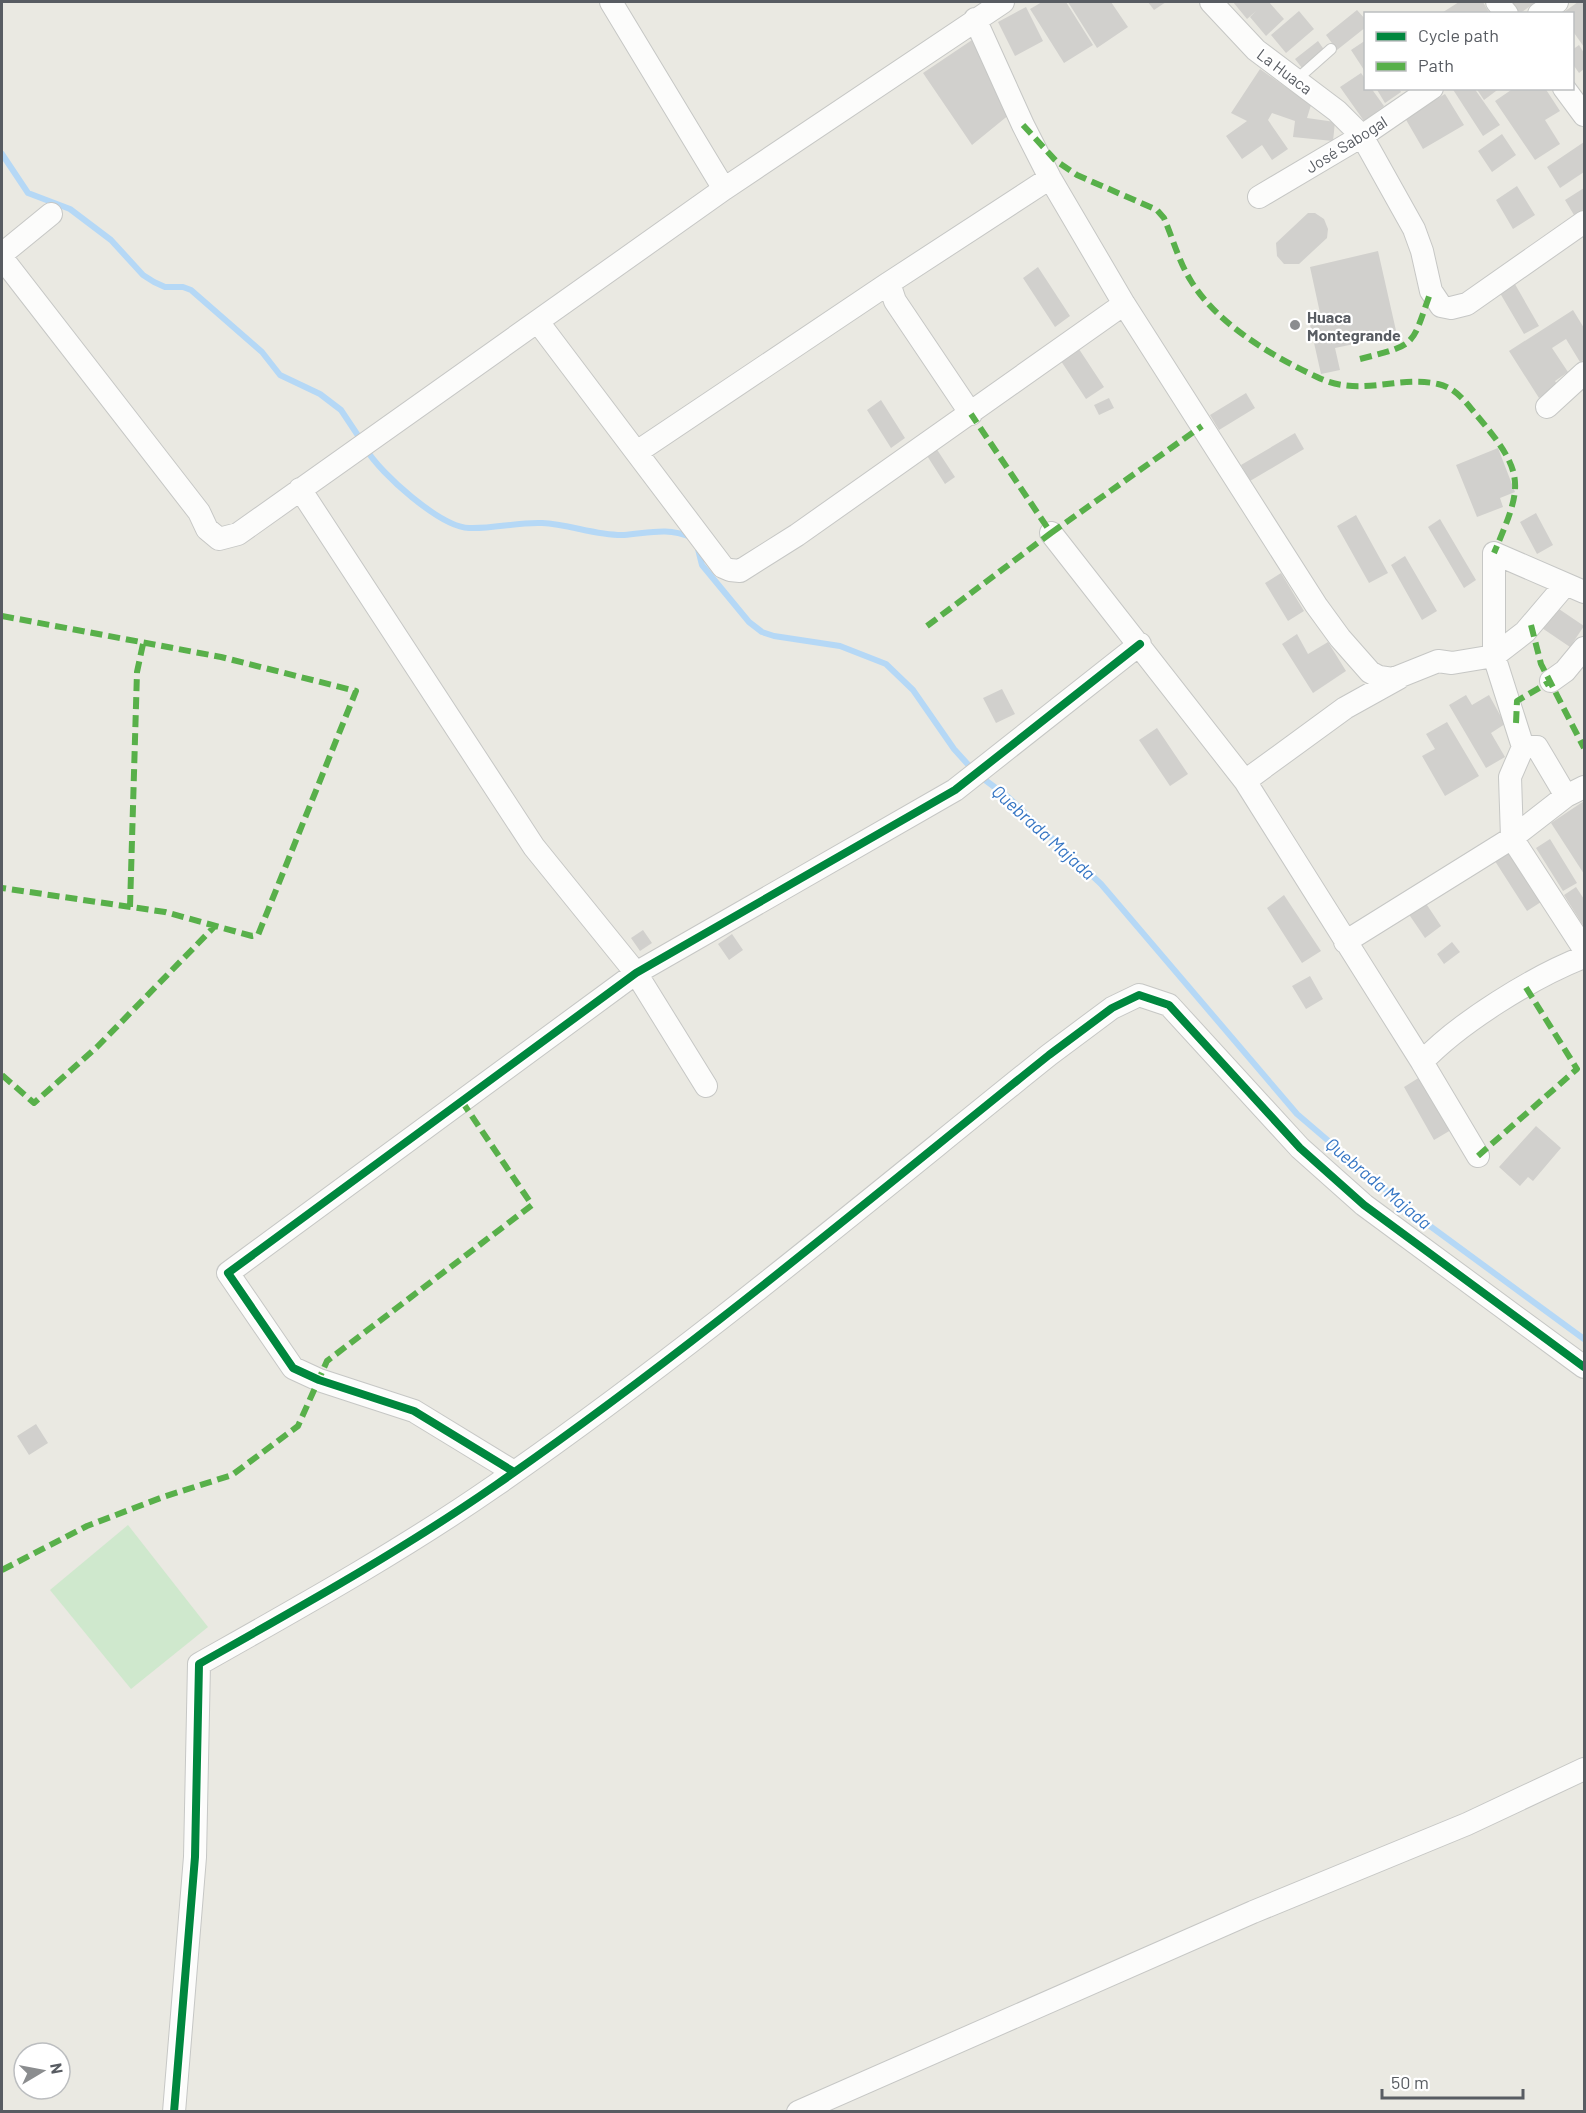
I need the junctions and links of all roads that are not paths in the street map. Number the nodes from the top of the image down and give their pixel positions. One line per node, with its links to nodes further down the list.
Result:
1 (610, 2): 14 (street)
2 (1002, 2): 6 (street)
3 (1211, 2): 8 (street, La Huaca)
4 (1557, 2): 5 (street)
5 (1542, 12)
6 (975, 19): 13 (street); 14 (street)
7 (1330, 49): 8 (lane)
8 (1296, 80): 12 (street, La Huaca)
9 (1429, 90): 12 (street, José Sabogal)
10 (1565, 90): 11 (street)
11 (1584, 115)
12 (1362, 136): 15 (street, José Sabogal); 17 (street, La Huaca)
13 (1050, 178): 19 (street); 20 (street)
14 (724, 189): 21 (street)
15 (1259, 197)
16 (51, 214): 18 (street)
17 (1584, 222)
18 (2, 256): 26 (street)
19 (889, 283): 24 (street); 25 (street)
20 (1124, 304): 24 (street); 32 (street)
21 (538, 322): 25 (street); 26 (street)
22 (1584, 374): 23 (street)
23 (1547, 407)
24 (971, 414): 25 (street)
25 (637, 452)
26 (300, 489): 41 (street)
27 (1051, 533): 29 (street)
28 (1575, 589): 31 (street); 31 (street)
29 (1140, 645): 35 (street); 41 (street)
30 (1584, 648): 33 (street)
31 (1494, 656): 32 (street); 34 (street)
32 (1400, 678): 35 (street)
33 (1551, 681)
34 (1523, 747): 36 (street); 37 (street)
35 (1245, 781): 38 (street)
36 (1575, 792): 37 (street)
37 (1512, 838): 38 (street); 39 (street)
38 (1345, 942): 42 (street)
39 (1584, 950)
40 (1584, 957): 42 (street)
41 (636, 972): 43 (street); 46 (street)
42 (1422, 1062): 44 (street)
43 (706, 1086)
44 (1478, 1156)
45 (1584, 1367): 46 (street)
46 (514, 1472): 48 (street)
47 (1584, 1769): 49 (street)
48 (174, 2112)
49 (798, 2112)

